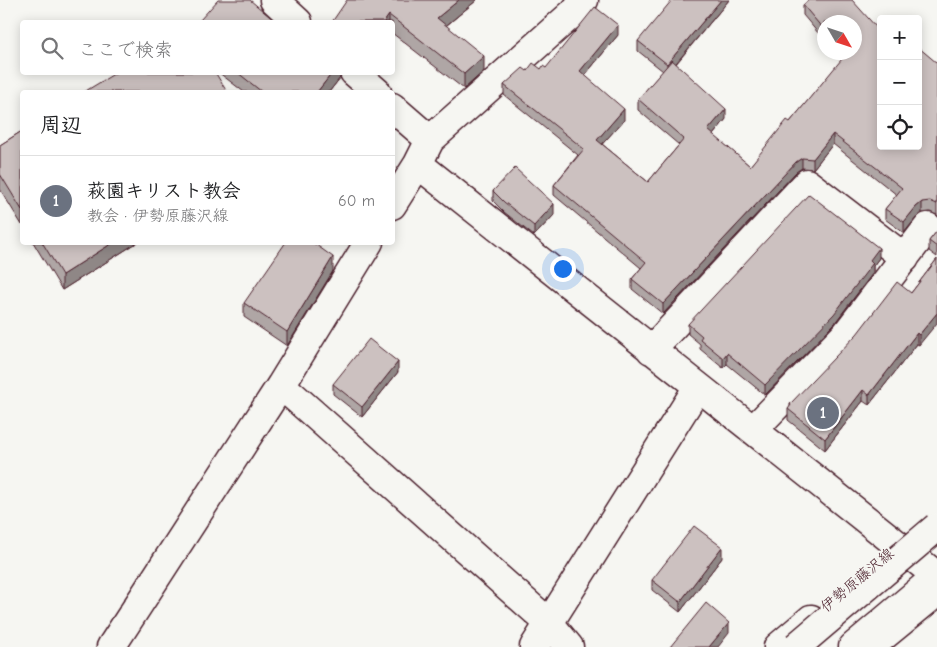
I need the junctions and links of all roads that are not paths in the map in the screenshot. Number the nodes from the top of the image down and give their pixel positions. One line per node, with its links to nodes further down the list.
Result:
1 (274, 0): 3 (main road)
2 (584, 0): 7 (main road)
3 (296, 20)
4 (357, 75): 5 (main road)
5 (375, 90)
6 (395, 111): 7 (main road)
7 (424, 152): 8 (main road); 12 (main road)
8 (395, 200)
9 (928, 227): 11 (main road)
10 (367, 245): 13 (main road)
11 (905, 258): 12 (main road); 15 (main road)
12 (651, 350): 14 (main road)
13 (281, 385): 21 (main road); 22 (main road)
14 (698, 388): 15 (main road); 21 (main road)
15 (753, 430): 18 (main road)
16 (937, 513): 18 (main road, 伊勢原藤沢線)
17 (937, 528): 26 (main road, bridge)
18 (898, 545): 19 (main road); 25 (main road, 伊勢原藤沢線)
19 (937, 576): 27 (main road)
20 (937, 592): 28 (main road)
21 (549, 623): 23 (main road); 24 (main road)
22 (112, 647)
23 (534, 647)
24 (569, 647)
25 (778, 647)
26 (796, 647)
27 (853, 647)
28 (870, 647)

